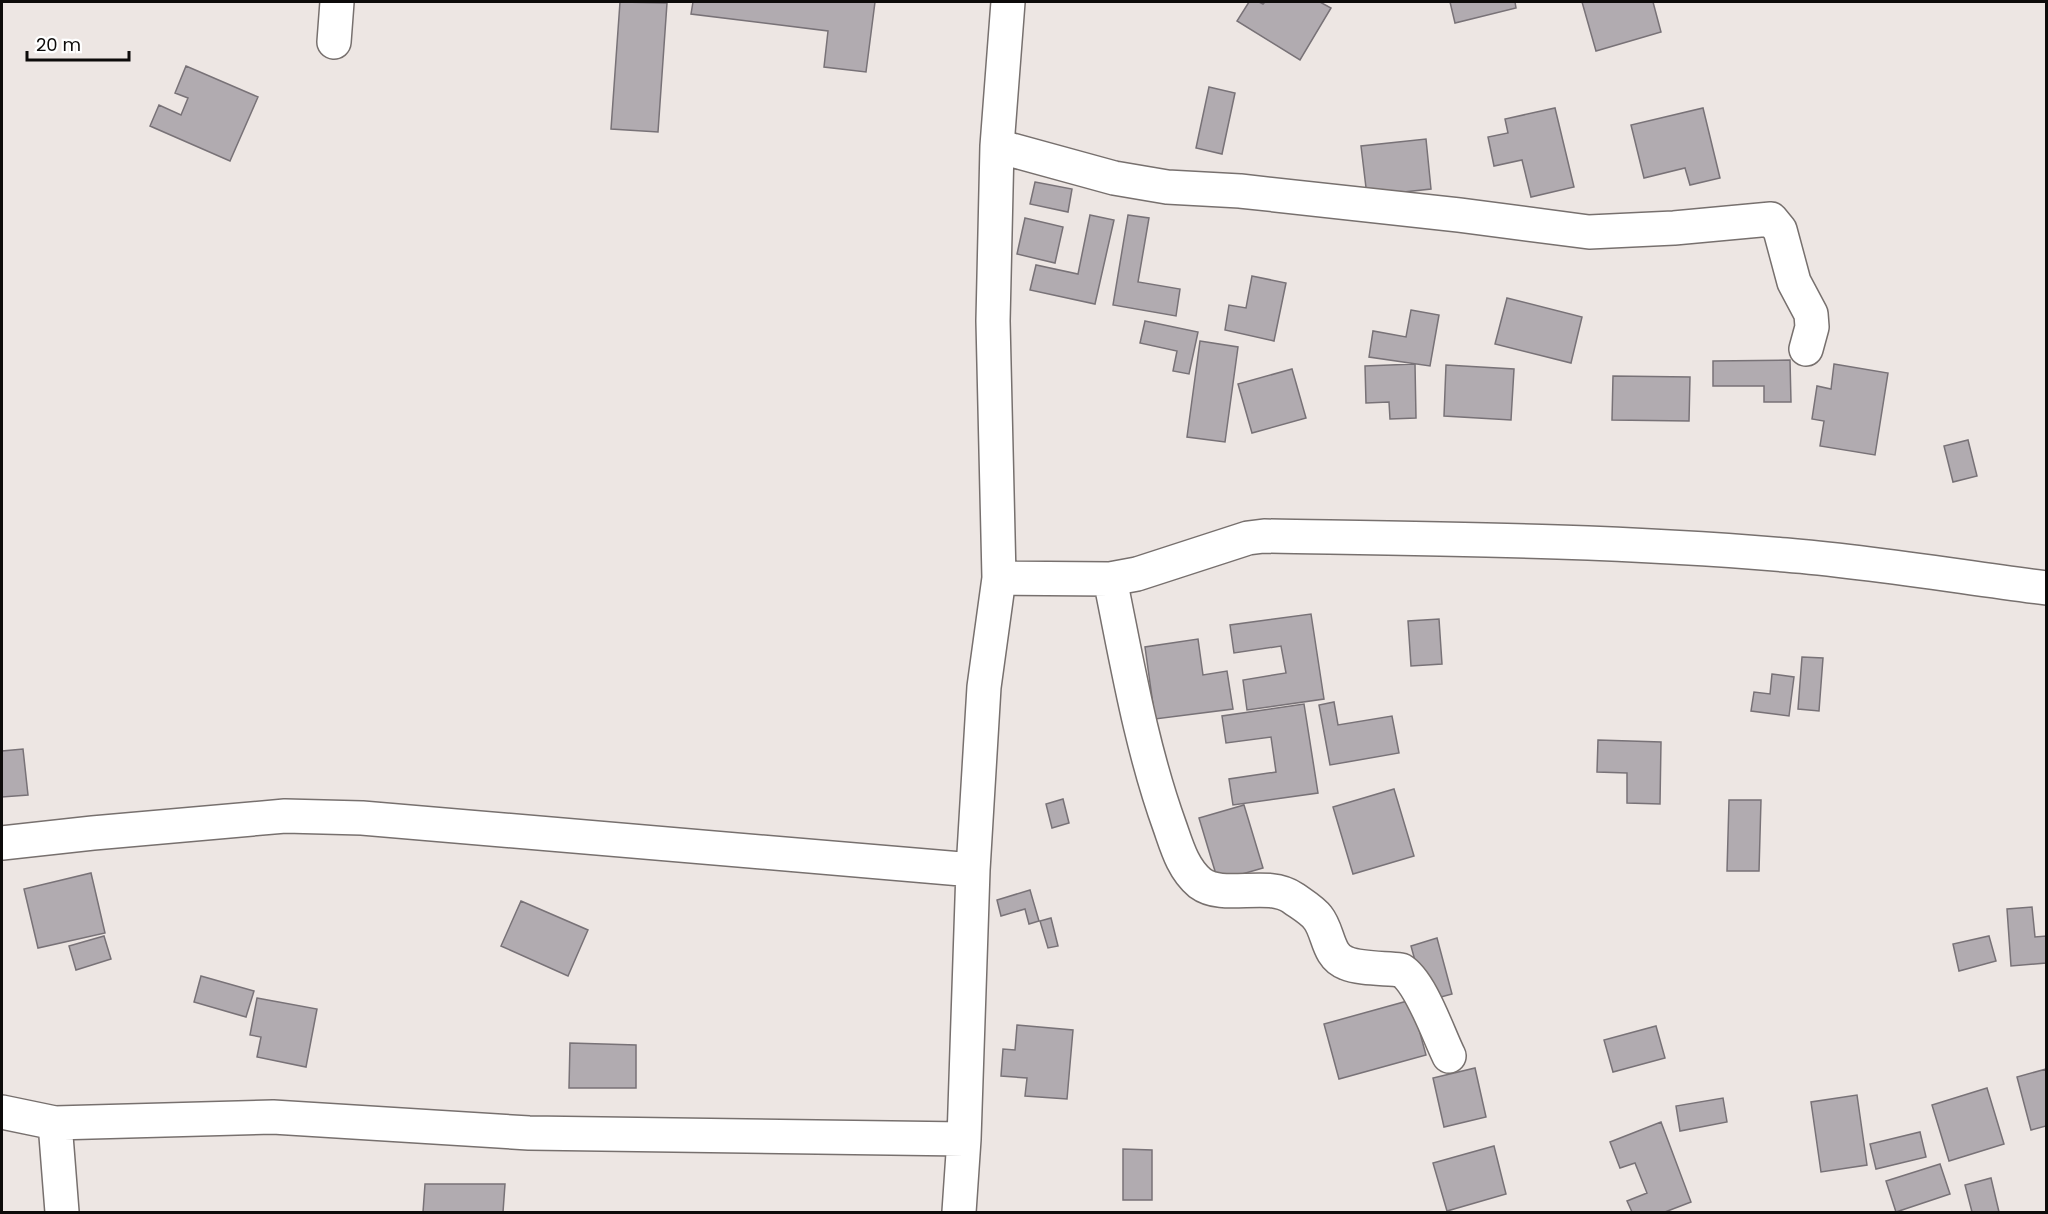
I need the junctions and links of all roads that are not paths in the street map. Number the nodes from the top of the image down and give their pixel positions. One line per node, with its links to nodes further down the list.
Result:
1 (337, 2): 3 (street)
2 (1008, 2): 4 (street)
3 (334, 42)
4 (997, 146): 5 (street); 6 (street)
5 (1806, 348)
6 (999, 578): 7 (street); 10 (street)
7 (1110, 579): 8 (street); 11 (street)
8 (2046, 588)
9 (2, 843): 10 (street)
10 (973, 870): 14 (street)
11 (1449, 1056)
12 (2, 1112): 13 (street)
13 (55, 1123): 14 (street); 15 (street)
14 (964, 1139): 16 (street)
15 (62, 1212)
16 (959, 1212)

